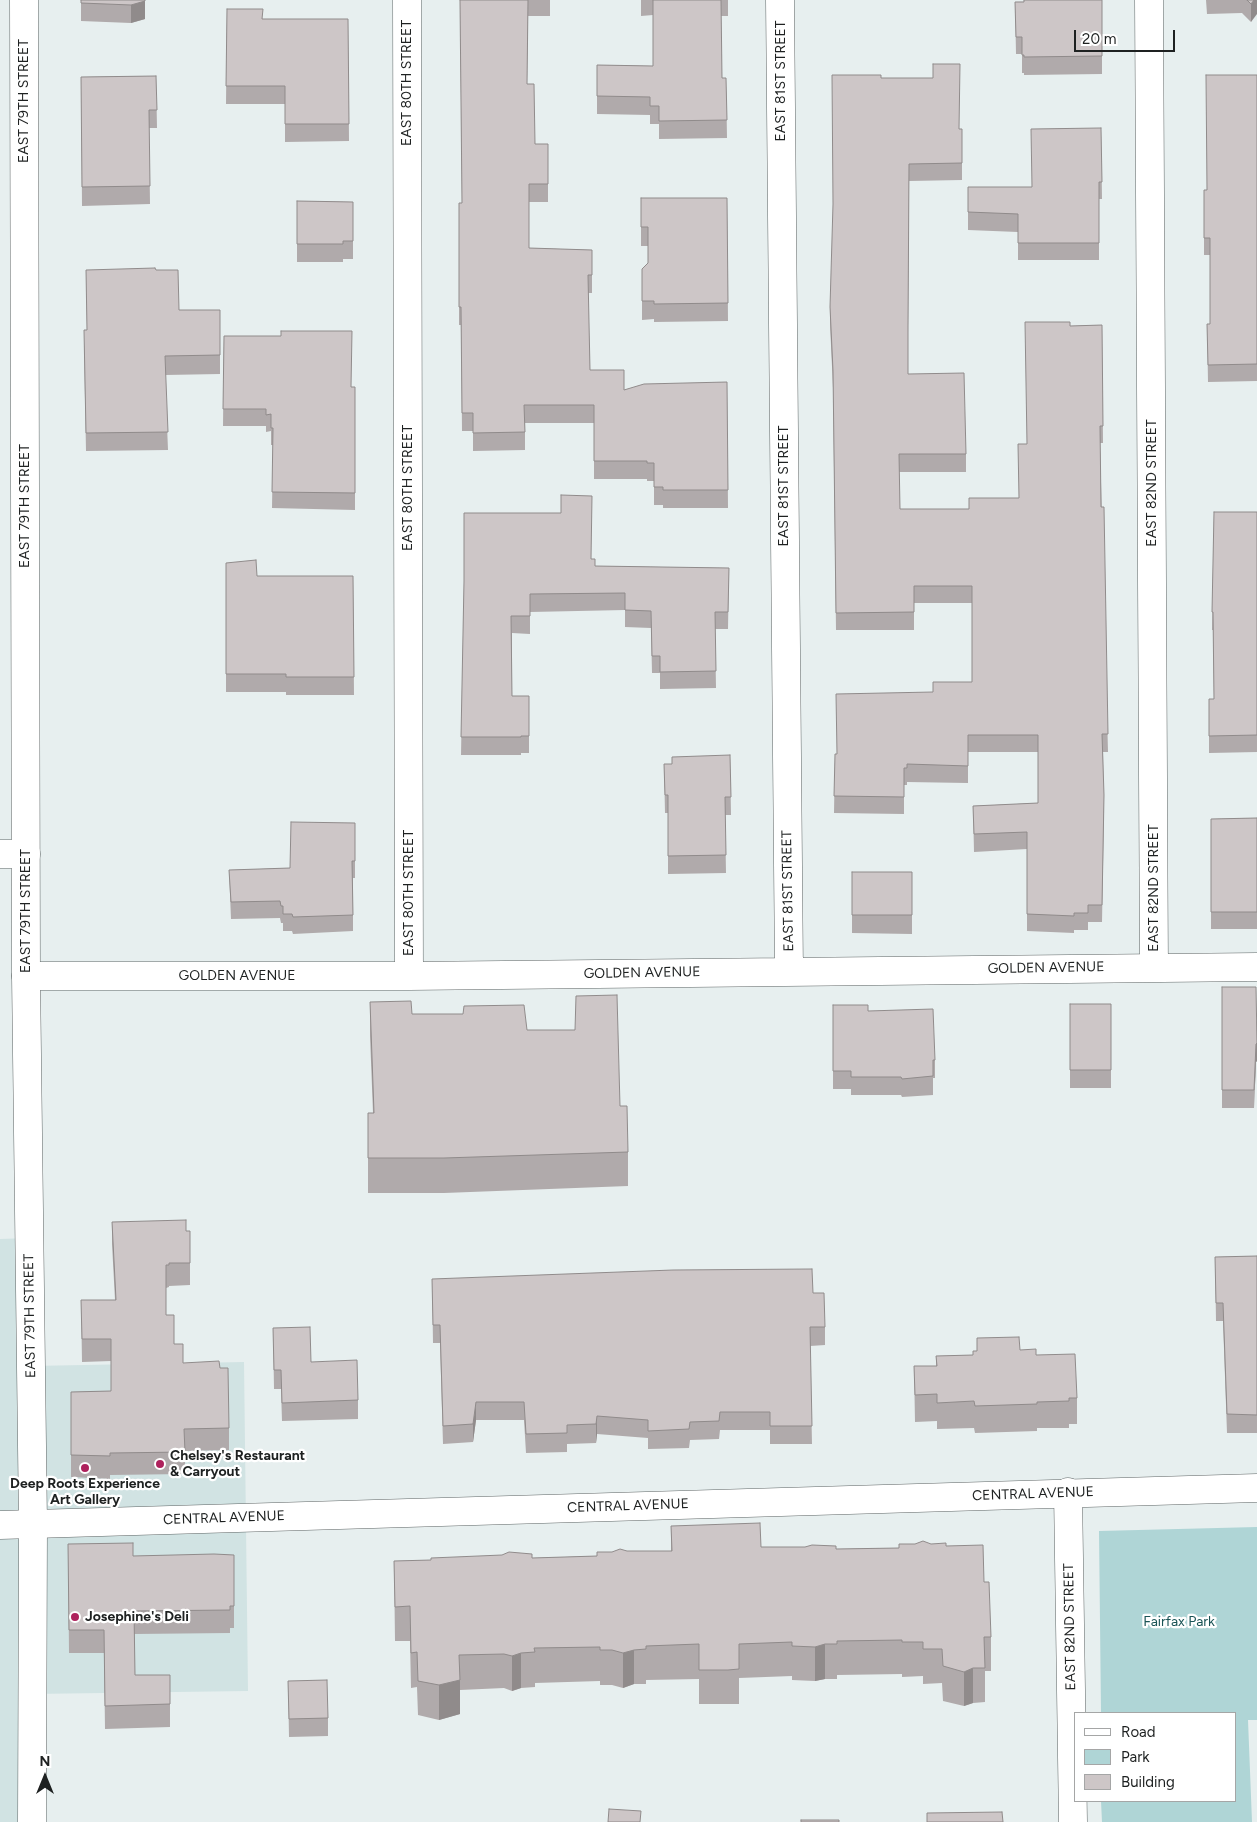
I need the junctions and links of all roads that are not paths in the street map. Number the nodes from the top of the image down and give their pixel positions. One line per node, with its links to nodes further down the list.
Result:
1 (24, 0): 5 (street, EAST 79TH STREET)
2 (407, 0): 10 (street, EAST 80TH STREET)
3 (780, 0): 8 (street, EAST 81ST STREET)
4 (1149, 0): 6 (street, EAST 82ND STREET)
5 (13, 854): 9 (street, EAST 79TH STREET)
6 (1154, 967): 7 (street, GOLDEN AVENUE); 8 (street, GOLDEN AVENUE)
7 (1257, 967)
8 (788, 971): 10 (street, GOLDEN AVENUE)
9 (26, 976): 10 (street, GOLDEN AVENUE); 13 (street, EAST 79TH STREET)
10 (409, 976)
11 (1257, 1488): 12 (street, CENTRAL AVENUE)
12 (1068, 1492): 13 (street, CENTRAL AVENUE); 16 (street, EAST 82ND STREET)
13 (33, 1524): 14 (street, CENTRAL AVENUE); 15 (street, EAST 79TH STREET)
14 (0, 1525)
15 (32, 1822)
16 (1073, 1822)

